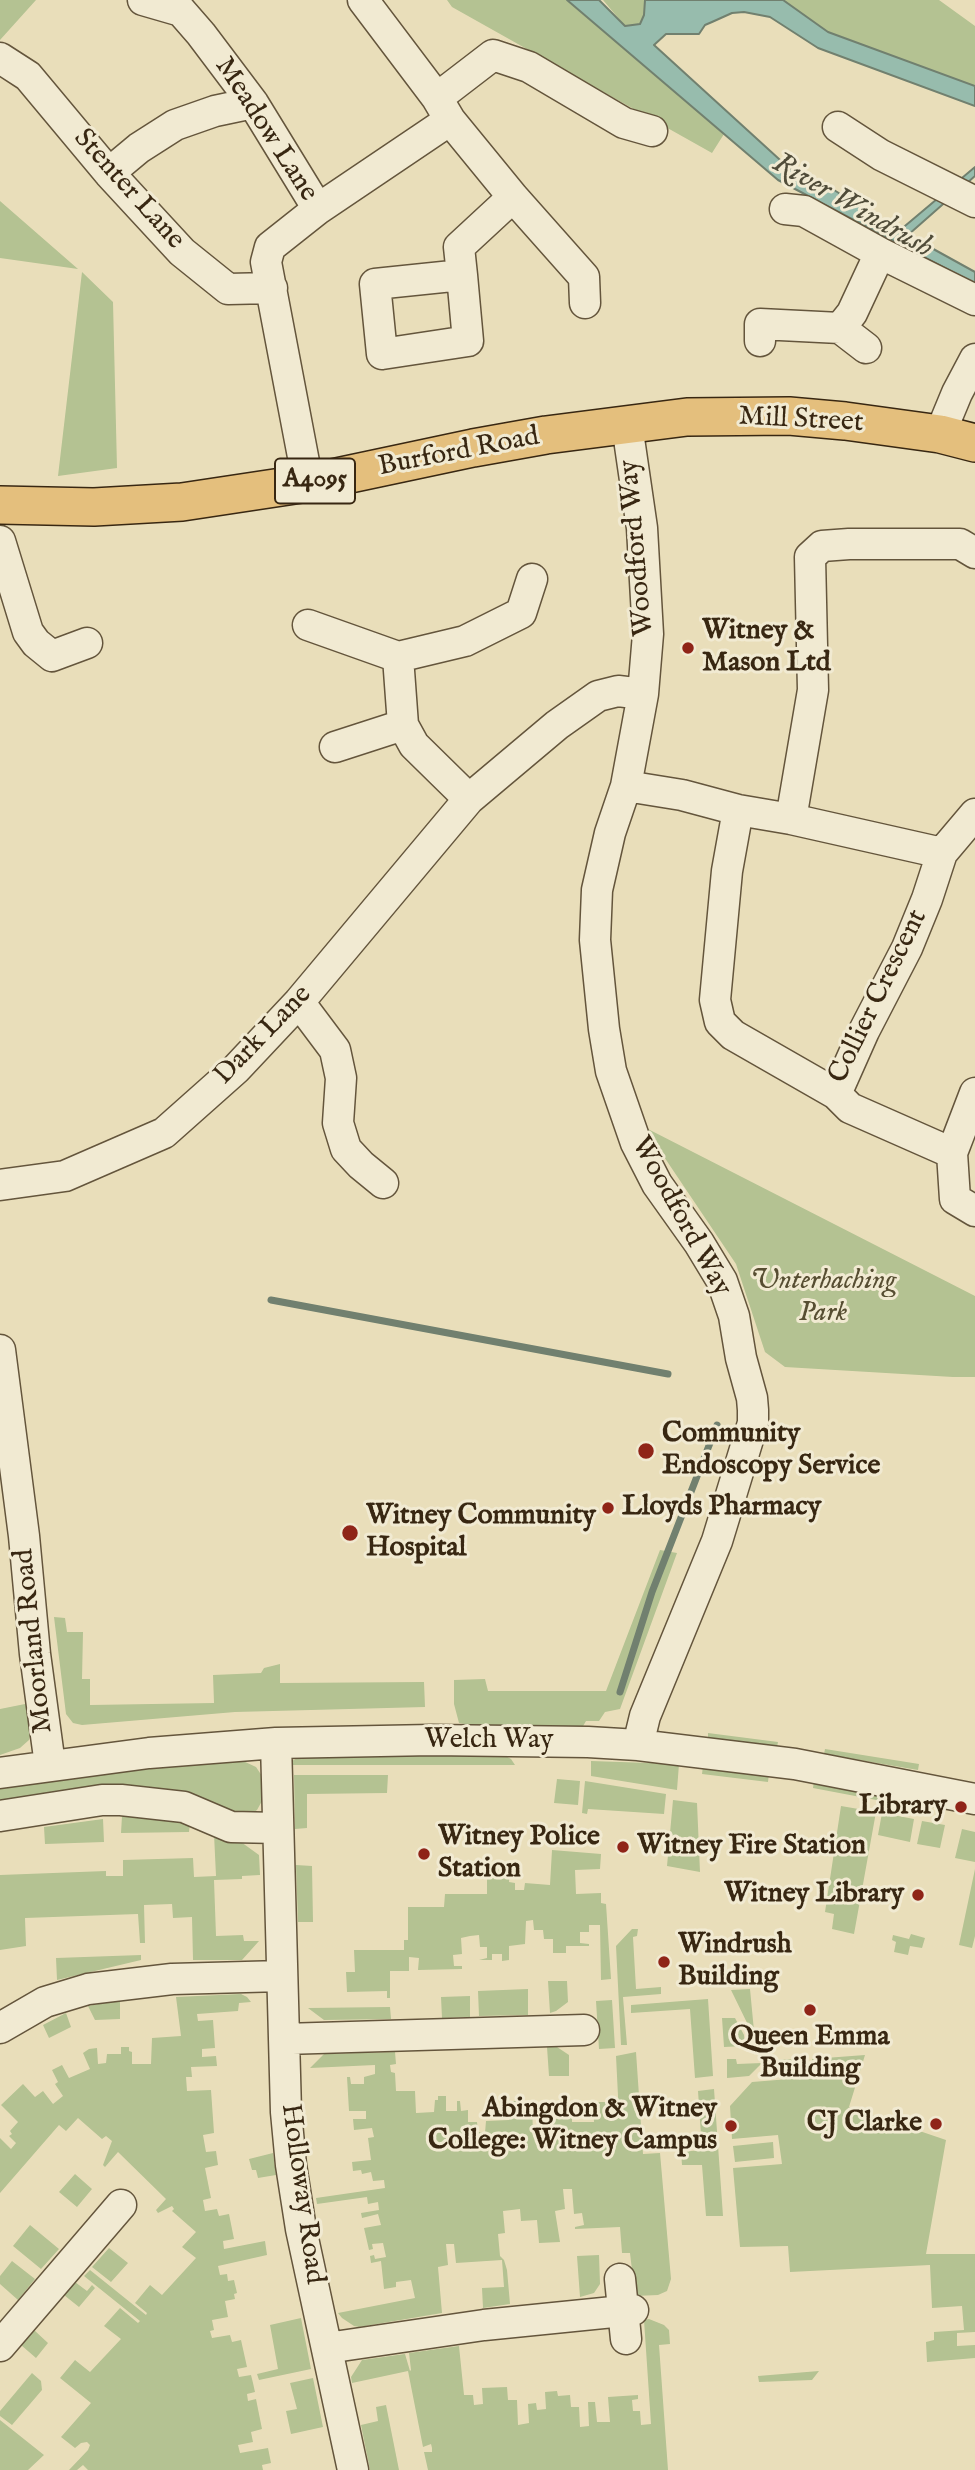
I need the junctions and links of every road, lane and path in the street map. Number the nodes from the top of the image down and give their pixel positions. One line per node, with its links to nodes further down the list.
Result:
1 (143, 0): 4 (street, Meadow Lane)
2 (363, 0): 5 (street)
3 (0, 58): 8 (street, Stenter Lane)
4 (253, 103): 8 (street); 11 (street, Meadow Lane)
5 (444, 109): 7 (street); 9 (street); 11 (street)
6 (838, 127): 10 (street)
7 (652, 131)
8 (109, 173): 15 (street, Stenter Lane)
9 (513, 197): 14 (street); 17 (street)
10 (975, 202)
11 (318, 209): 15 (street, Meadow Lane)
12 (785, 209): 13 (street)
13 (880, 253): 16 (street); 18 (street)
14 (462, 275)
15 (272, 288): 24 (street, Meadow Lane)
16 (975, 300)
17 (585, 303)
18 (840, 328): 19 (street); 20 (street)
19 (760, 341)
20 (866, 348)
21 (975, 359): 23 (street)
22 (627, 425): 23 (main road, Mill Street / A4095); 24 (main road, Burford Road / A4095); 32 (street, Woodford Way)
23 (958, 438)
24 (308, 483): 25 (main road, Burford Road / A4095)
25 (0, 505)
26 (0, 541): 30 (street)
27 (975, 553): 39 (street)
28 (532, 579): 31 (street)
29 (308, 625): 31 (street)
30 (87, 643)
31 (398, 657): 33 (street)
32 (643, 694): 35 (street, Woodford Way); 36 (street, Dark Lane)
33 (403, 725): 34 (street); 36 (street)
34 (335, 747)
35 (626, 786): 37 (street); 50 (street, Woodford Way)
36 (469, 799): 41 (street, Dark Lane)
37 (738, 810): 39 (street); 43 (street, Collier Crescent)
38 (975, 814): 40 (street)
39 (791, 819): 40 (street)
40 (942, 853): 43 (street, Collier Crescent)
41 (299, 1002): 45 (street); 46 (street, Dark Lane)
42 (975, 1093): 44 (street)
43 (836, 1094): 44 (street)
44 (952, 1153): 47 (street)
45 (383, 1183)
46 (0, 1185)
47 (975, 1211)
48 (0, 1350): 51 (street, Moorland Road)
49 (276, 1743): 50 (street, Welch Way); 51 (street, Welch Way); 55 (street, Holloway Road)
50 (638, 1745): 53 (street, Welch Way)
51 (50, 1765): 52 (street, Welch Way)
52 (0, 1773)
53 (975, 1799)
54 (0, 1816): 55 (street)
55 (278, 1828): 56 (street, Holloway Road)
56 (282, 1976): 57 (street); 59 (street, Holloway Road)
57 (0, 2028)
58 (584, 2030): 59 (street)
59 (284, 2039): 63 (street, Holloway Road)
60 (120, 2205): 62 (street)
61 (620, 2279): 63 (street)
62 (0, 2346)
63 (327, 2348): 64 (street, Holloway Road)
64 (353, 2470)

